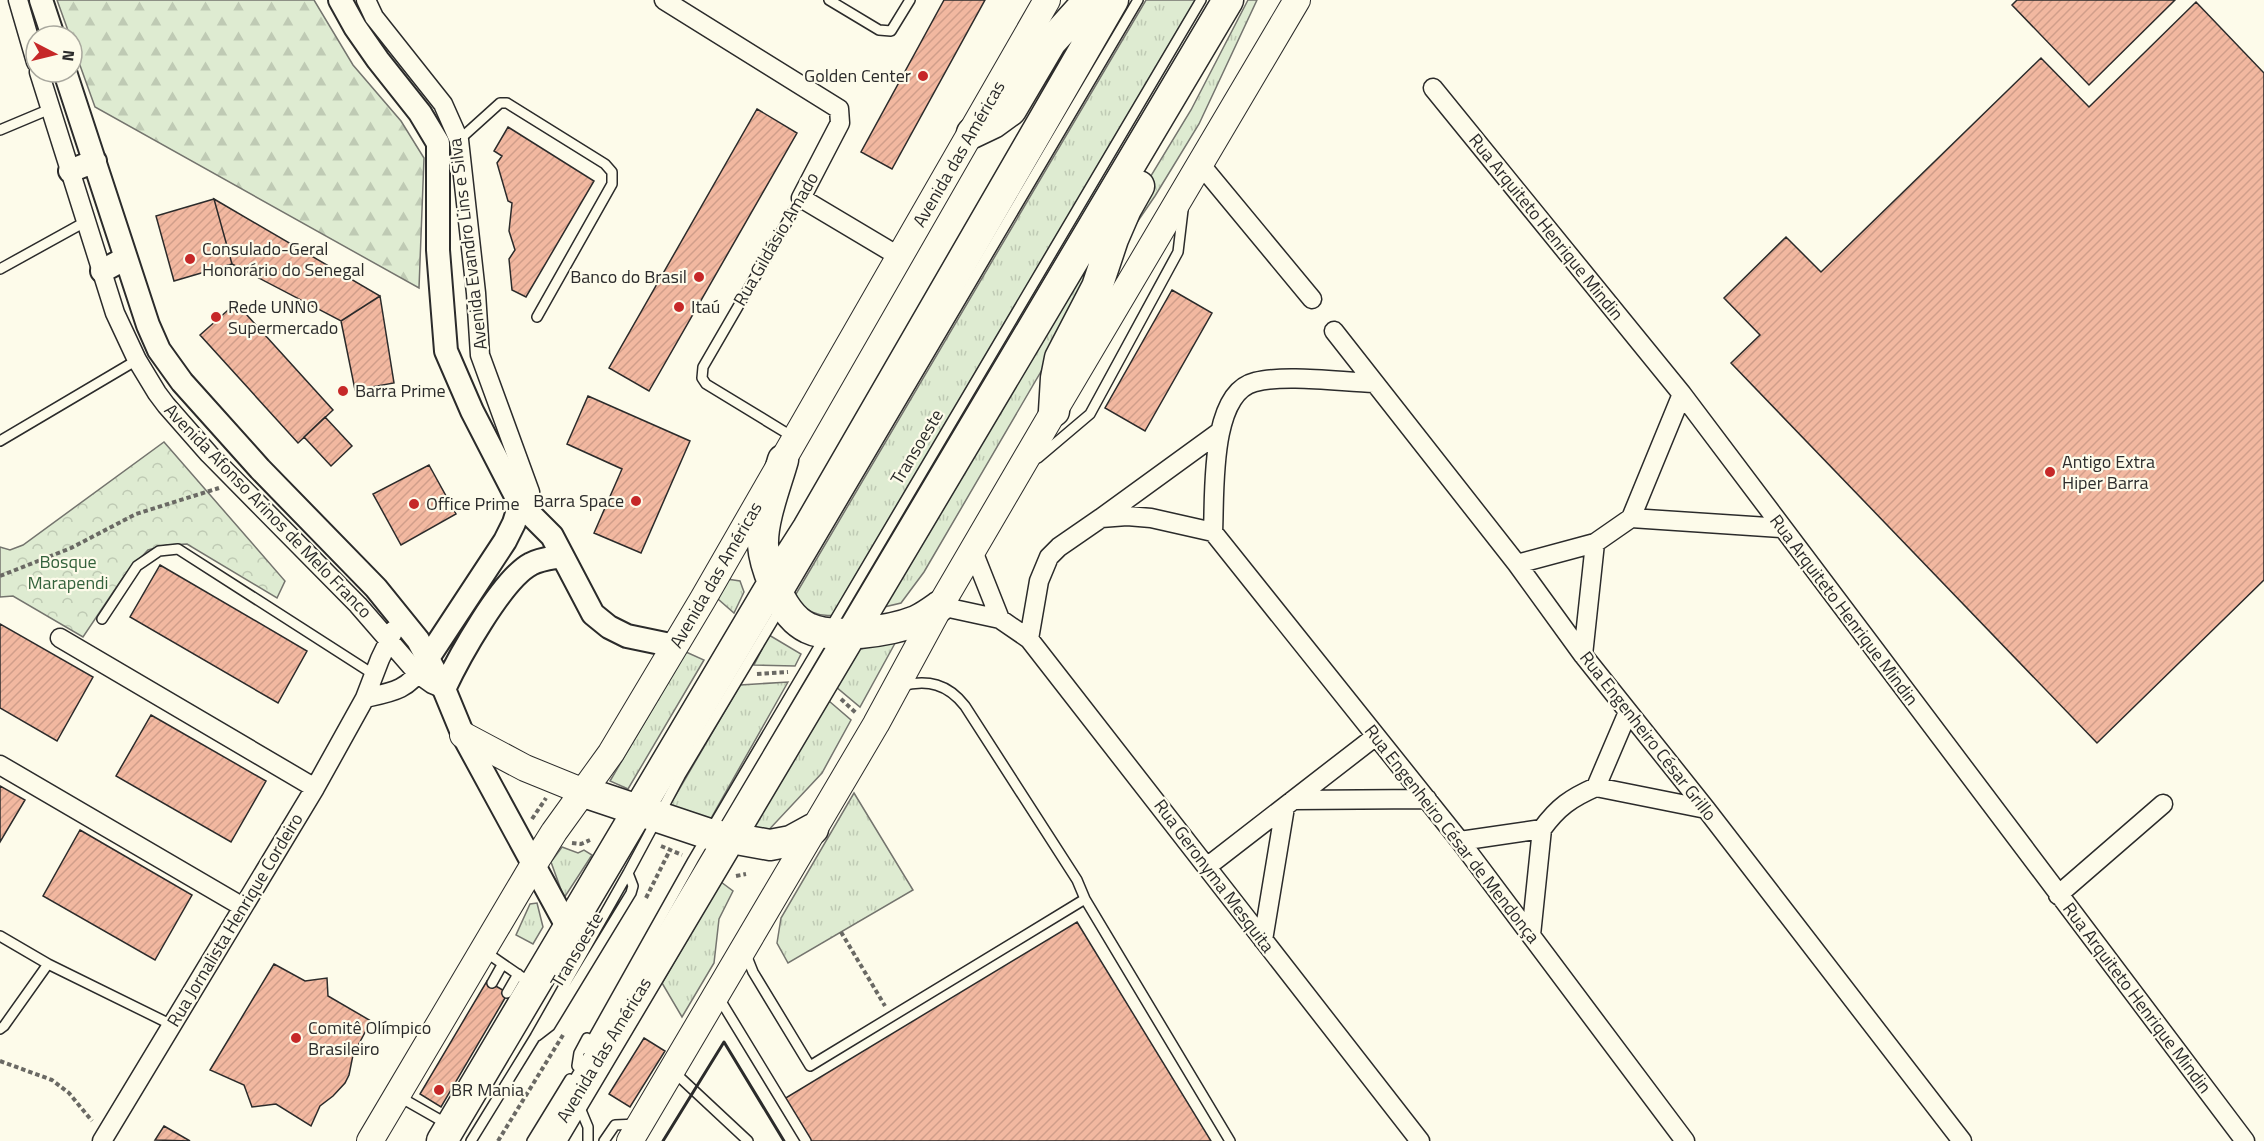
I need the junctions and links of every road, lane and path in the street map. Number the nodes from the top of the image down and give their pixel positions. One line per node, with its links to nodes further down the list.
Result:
1 (18, 0): 15 (street)
2 (41, 0): 16 (street)
3 (340, 0): 47 (street, Avenida Evandro Lins e Silva)
4 (366, 0): 24 (street, Avenida Evandro Lins e Silva)
5 (663, 0): 29 (street, Rua Gildásio Amado)
6 (829, 0): 7 (lane)
7 (910, 0)
8 (1047, 0): 23 (main road, Avenida das Américas)
9 (1089, 0): 23 (highway)
10 (1113, 0): 57 (highway)
11 (1138, 0): 57 (lane, Transoeste)
12 (1201, 0): 62 (lane, Transoeste)
13 (1228, 0): 17 (highway, Avenida das Américas)
14 (1297, 0): 26 (main road)
15 (25, 24)
16 (49, 24)
17 (1197, 54): 41 (highway); 62 (highway, Avenida das Américas)
18 (42, 84): 21 (street, Avenida Afonso Arinos de Melo Franco)
19 (70, 84): 25 (street, Avenida Afonso Arinos de Melo Franco)
20 (1432, 88): 40 (street, Rua Arquiteto Henrique Mindin)
21 (50, 110): 22 (lane); 27 (street, Avenida Afonso Arinos de Melo Franco)
22 (0, 130)
23 (972, 133): 31 (main road, Avenida das Américas)
24 (459, 140): 36 (lane); 47 (street, Avenida Evandro Lins e Silva)
25 (95, 162): 27 (street); 32 (street, Avenida Afonso Arinos de Melo Franco)
26 (1201, 165): 28 (main road); 35 (street)
27 (70, 171): 30 (street, Avenida Afonso Arinos de Melo Franco)
28 (1185, 192): 41 (main road); 45 (lane)
29 (801, 198): 31 (street); 44 (lane, Rua Gildásio Amado)
30 (85, 222): 33 (lane); 34 (street, Avenida Afonso Arinos de Melo Franco)
31 (900, 257): 44 (main road, Avenida das Américas)
32 (126, 258): 34 (street); 60 (street, Avenida Afonso Arinos de Melo Franco)
33 (0, 269)
34 (102, 271): 38 (street, Avenida Afonso Arinos de Melo Franco)
35 (1312, 299)
36 (537, 317)
37 (1334, 331): 39 (street, Rua Engenheiro César Grillo)
38 (137, 360): 43 (lane); 46 (street, Avenida Afonso Arinos de Melo Franco)
39 (1374, 383): 42 (street); 55 (street, Rua Engenheiro César Grillo)
40 (1682, 394): 49 (street); 50 (street, Rua Arquiteto Henrique Mindin)
41 (1054, 411): 45 (main road)
42 (1218, 433): 48 (street); 51 (street)
43 (0, 441)
44 (789, 449): 57 (highway); 66 (main road, Avenida das Américas)
45 (1020, 472): 53 (main road)
46 (237, 482): 56 (path); 64 (street, Avenida Afonso Arinos de Melo Franco)
47 (520, 504): 54 (street, Avenida Evandro Lins e Silva); 68 (street)
48 (1101, 518): 51 (street); 65 (street)
49 (1631, 518): 50 (street); 52 (street)
50 (1782, 528): 101 (street, Rua Arquiteto Henrique Mindin)
51 (1213, 532): 79 (street, Rua Engenheiro César de Mendonça)
52 (1595, 543): 55 (street); 67 (street)
53 (973, 552): 58 (main road); 61 (street)
54 (562, 556): 66 (street, Avenida Evandro Lins e Silva); 73 (street)
55 (1517, 564): 67 (street, Rua Engenheiro César Grillo)
56 (0, 576)
57 (778, 593): 62 (highway); 90 (highway)
58 (940, 606): 61 (street, Rua Geronyma Mesquita); 62 (highway); 72 (main road)
59 (102, 619): 70 (lane)
60 (402, 619): 64 (street, Rua Jornalista Henrique Cordeiro); 68 (street, Avenida Afonso Arinos de Melo Franco)
61 (1000, 619): 65 (street, Rua Geronyma Mesquita)
62 (838, 633): 93 (highway, Avenida das Américas)
63 (60, 638): 82 (street)
64 (388, 639): 68 (street, Avenida Afonso Arinos de Melo Franco); 70 (street, Rua Jornalista Henrique Cordeiro)
65 (1029, 639): 100 (street, Rua Geronyma Mesquita)
66 (675, 646): 84 (main road, Avenida das Américas)
67 (1583, 655): 76 (street, Rua Engenheiro César Grillo)
68 (423, 666): 73 (street, Avenida Afonso Arinos de Melo Franco); 75 (street)
69 (795, 672): 71 (path)
70 (374, 674): 75 (street, Rua Jornalista Henrique Cordeiro)
71 (750, 674)
72 (896, 687): 91 (main road); 102 (lane)
73 (444, 689): 78 (street, Avenida Afonso Arinos de Melo Franco)
74 (836, 694): 77 (path)
75 (365, 698): 82 (street, Rua Jornalista Henrique Cordeiro)
76 (1628, 712): 81 (street); 88 (street, Rua Engenheiro César Grillo)
77 (856, 713)
78 (463, 735): 84 (main road); 99 (street, Avenida Afonso Arinos de Melo Franco)
79 (1376, 736): 85 (street, Rua Engenheiro César de Mendonça); 86 (street)
80 (0, 765): 104 (street)
81 (1596, 787): 88 (street); 92 (street)
82 (315, 788): 104 (street, Rua Jornalista Henrique Cordeiro)
83 (550, 792): 89 (path)
84 (584, 792): 90 (highway); 99 (main road, Avenida das Américas)
85 (1427, 799): 86 (street); 95 (street, Rua Engenheiro César de Mendonça)
86 (1289, 804): 100 (street); 109 (street)
87 (2163, 804): 101 (street)
88 (1706, 809): 139 (street, Rua Engenheiro César Grillo)
89 (529, 822)
90 (649, 824): 93 (highway); 97 (path); 105 (highway); 125 (lane, Transoeste)
91 (813, 829): 93 (highway); 110 (main road)
92 (1542, 829): 95 (street); 108 (street)
93 (719, 836): 123 (highway, Avenida das Américas); 130 (lane)
94 (592, 839): 96 (path)
95 (1460, 841): 108 (street, Rua Engenheiro César de Mendonça)
96 (568, 842)
97 (670, 850): 98 (path); 103 (path)
98 (687, 857)
99 (534, 864): 105 (street, Avenida Afonso Arinos de Melo Franco); 111 (main road, Avenida das Américas)
100 (1208, 866): 109 (street, Rua Geronyma Mesquita)
101 (2058, 895): 140 (street, Rua Arquiteto Henrique Mindin)
102 (1085, 899): 116 (lane); 136 (lane)
103 (643, 904)
104 (243, 907): 117 (street, Rua Jornalista Henrique Cordeiro)
105 (568, 928): 114 (highway)
106 (841, 932): 116 (path)
107 (0, 936): 112 (lane)
108 (1531, 936): 138 (street, Rua Engenheiro César de Mendonça)
109 (1263, 940): 137 (street, Rua Geronyma Mesquita)
110 (744, 947): 115 (main road); 116 (lane)
111 (492, 958): 113 (lane); 114 (lane); 124 (main road, Avenida das Américas)
112 (48, 964): 117 (lane); 118 (lane)
113 (492, 983)
114 (520, 984): 125 (highway)
115 (716, 994): 121 (main road); 135 (lane)
116 (892, 1016)
117 (172, 1025): 127 (street, Rua Jornalista Henrique Cordeiro)
118 (0, 1029)
119 (566, 1031): 129 (path)
120 (0, 1061): 127 (path)
121 (672, 1070): 126 (main road); 134 (lane)
122 (424, 1096): 124 (lane)
123 (576, 1098): 131 (highway, Avenida das Américas); 132 (lane)
124 (407, 1101): 125 (lane); 128 (main road, Avenida das Américas)
125 (454, 1130)
126 (635, 1133): 133 (lane)
127 (104, 1138)
128 (370, 1141)
129 (498, 1141)
130 (532, 1141)
131 (550, 1141)
132 (588, 1141)
133 (604, 1141)
134 (748, 1141)
135 (806, 1141)
136 (1230, 1141)
137 (1420, 1141)
138 (1685, 1141)
139 (1962, 1141)
140 (2245, 1141)

